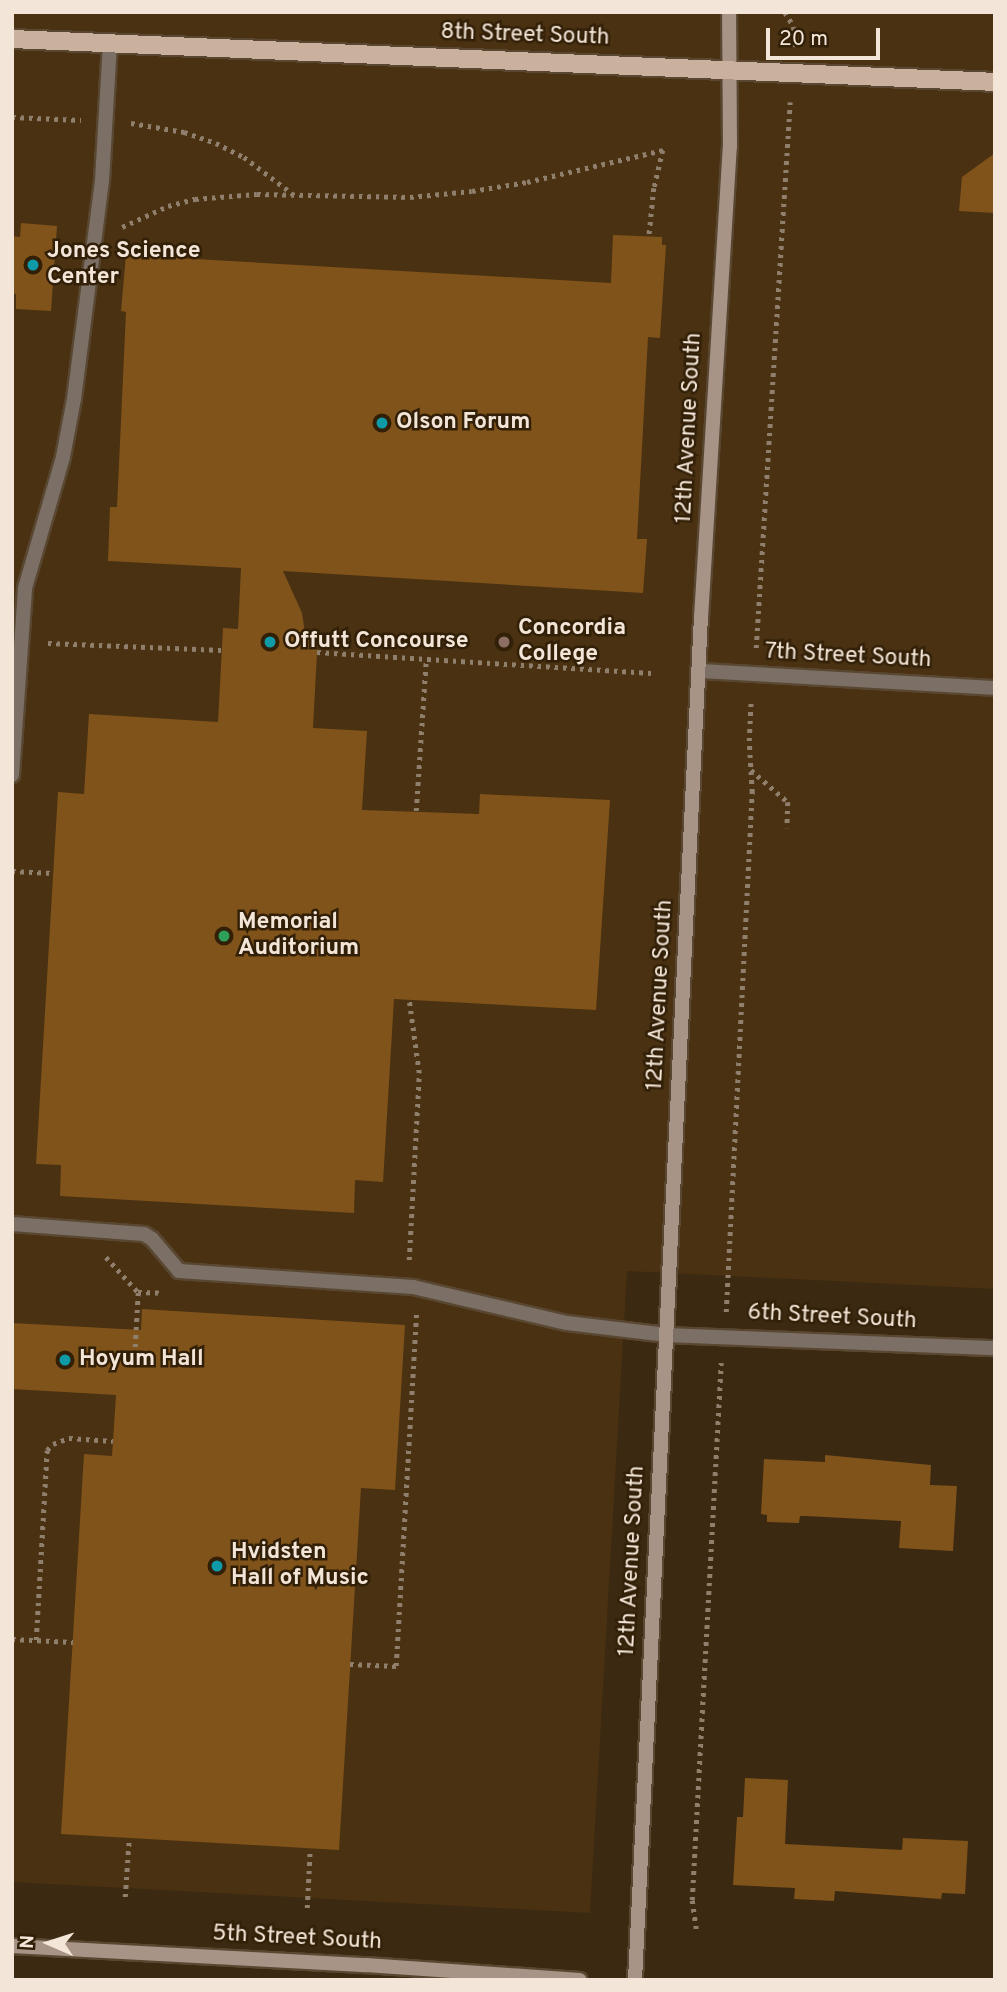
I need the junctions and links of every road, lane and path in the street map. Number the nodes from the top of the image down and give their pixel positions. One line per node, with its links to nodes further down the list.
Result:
1 (729, 12): 4 (street, 12th Avenue South)
2 (12, 38): 3 (main road, 8th Street South)
3 (110, 44): 4 (main road, 8th Street South); 7 (street)
4 (728, 69): 5 (main road, 8th Street South); 16 (street, 12th Avenue South)
5 (995, 82)
6 (12, 117): 7 (path)
7 (106, 120): 9 (path); 11 (street)
8 (787, 147): 18 (path)
9 (294, 195): 10 (path); 11 (path)
10 (649, 237)
11 (92, 240): 12 (street)
12 (22, 642): 13 (path); 21 (street)
13 (222, 650)
14 (317, 652): 15 (path)
15 (426, 659): 17 (path); 22 (path)
16 (700, 671): 18 (street, 7th Street South); 31 (street, 12th Avenue South)
17 (655, 673)
18 (753, 674): 19 (street, 7th Street South); 20 (path)
19 (995, 688)
20 (751, 769): 23 (path); 28 (path)
21 (12, 775)
22 (416, 811)
23 (786, 828)
24 (12, 871): 25 (path)
25 (53, 873)
26 (409, 1000): 29 (path)
27 (12, 1224): 29 (street, 6th Street South)
28 (729, 1284)
29 (413, 1287): 31 (street, 6th Street South); 39 (path)
30 (138, 1292): 33 (path)
31 (667, 1335): 32 (street, 6th Street South); 47 (street, 12th Avenue South)
32 (995, 1348)
33 (134, 1364)
34 (718, 1398): 44 (path)
35 (113, 1441): 37 (path)
36 (12, 1639): 37 (path)
37 (36, 1640): 38 (path)
38 (73, 1642)
39 (350, 1664)
40 (129, 1838): 42 (path)
41 (310, 1849): 43 (path)
42 (125, 1897)
43 (307, 1908)
44 (696, 1929)
45 (12, 1946): 46 (street, 5th Street South)
46 (579, 1980)
47 (635, 1980)

